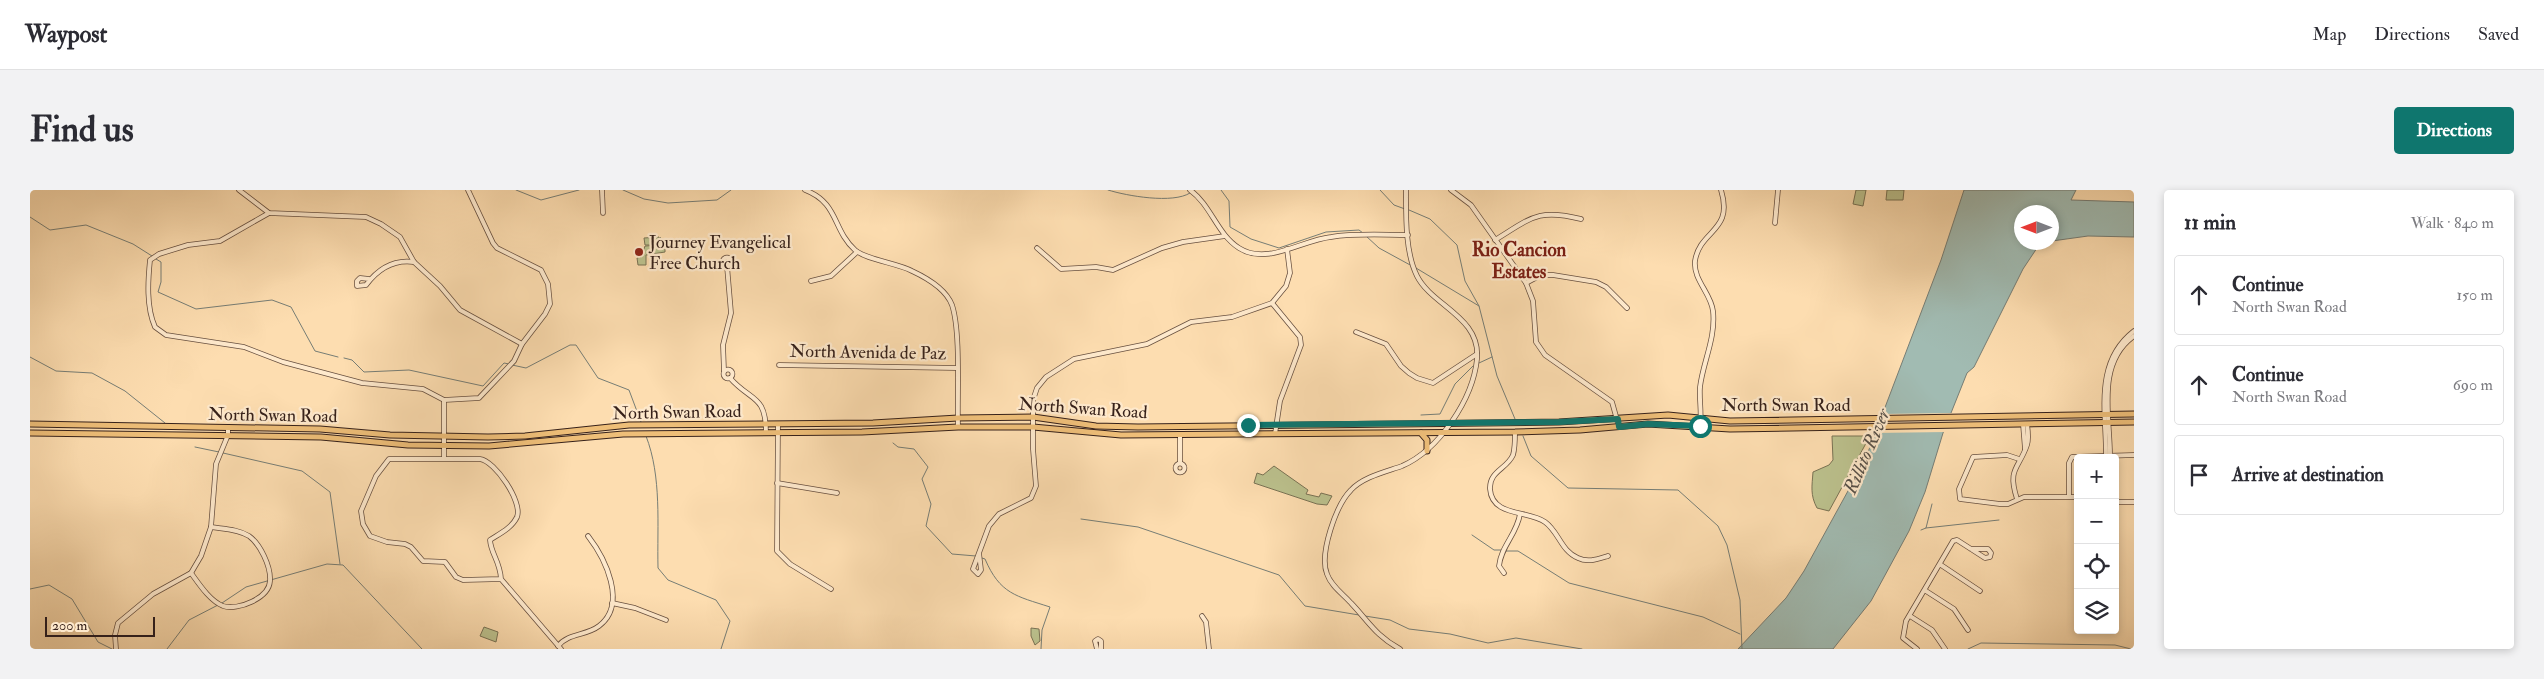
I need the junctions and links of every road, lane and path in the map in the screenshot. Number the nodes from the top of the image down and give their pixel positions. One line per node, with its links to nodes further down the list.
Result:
1 (239, 190): 10 (street)
2 (468, 190): 30 (street)
3 (602, 190): 11 (street)
4 (805, 190): 19 (street)
5 (1190, 190): 15 (street)
6 (1406, 190): 14 (street)
7 (1451, 190): 16 (street)
8 (1721, 190): 40 (street)
9 (1778, 190): 13 (street)
10 (269, 214): 20 (street); 36 (street)
11 (604, 214)
12 (1581, 219): 16 (street)
13 (1775, 223)
14 (1408, 234): 18 (street); 31 (street)
15 (1225, 236): 17 (street); 18 (street)
16 (1496, 240): 24 (street)
17 (1037, 248)
18 (1287, 249): 25 (street)
19 (857, 252): 23 (street); 33 (street)
20 (414, 262): 22 (street); 30 (street)
21 (727, 266): 34 (street)
22 (369, 279)
23 (811, 281)
24 (1526, 283): 26 (street); 42 (street)
25 (1272, 303): 39 (street); 47 (street)
26 (1627, 308)
27 (2134, 331): 37 (street)
28 (1356, 332): 31 (street)
29 (2134, 336): 37 (street)
30 (522, 344): 36 (street)
31 (1477, 354): 45 (street)
32 (778, 365): 33 (street, North Avenida de Paz)
33 (957, 368): 41 (street)
34 (726, 370): 35 (street); 35 (street)
35 (730, 378): 49 (street)
36 (444, 400): 67 (street)
37 (2106, 414): 38 (main road, North Swan Road); 40 (main road, North Swan Road); 43 (street)
38 (2134, 414)
39 (1033, 417): 41 (main road, North Swan Road); 47 (main road, North Swan Road); 54 (street)
40 (1701, 417): 42 (main road, North Swan Road); 52 (street)
41 (958, 418): 50 (main road, North Swan Road); 53 (street)
42 (1618, 419): 45 (main road, North Swan Road); 55 (street)
43 (2108, 422): 44 (main road, North Swan Road); 48 (main road, North Swan Road); 70 (street)
44 (2134, 422)
45 (1451, 423): 47 (main road, North Swan Road); 59 (street)
46 (30, 424): 51 (main road, North Swan Road)
47 (1275, 424): 64 (street)
48 (2025, 424): 52 (main road, North Swan Road); 75 (street)
49 (766, 425): 50 (main road, North Swan Road); 62 (street); 67 (main road, North Swan Road)
50 (778, 425): 63 (street)
51 (74, 426): 56 (main road, North Swan Road); 61 (main road)
52 (1700, 426): 55 (main road, North Swan Road)
53 (958, 427): 54 (main road, North Swan Road); 63 (main road, North Swan Road)
54 (1033, 427): 66 (main road, North Swan Road); 88 (street)
55 (1619, 427): 60 (main road, North Swan Road)
56 (228, 428): 65 (street); 67 (main road, North Swan Road)
57 (30, 432): 61 (main road, North Swan Road)
58 (1420, 432): 59 (main road, North Swan Road); 64 (main road, North Swan Road); 69 (main road)
59 (1444, 432): 60 (main road, North Swan Road); 69 (street)
60 (1515, 432): 84 (street)
61 (74, 433): 65 (main road, North Swan Road)
62 (766, 433): 63 (main road, North Swan Road); 68 (main road, North Swan Road)
63 (778, 433): 77 (street)
64 (1275, 434): 66 (main road, North Swan Road)
65 (228, 435): 68 (main road, North Swan Road); 85 (street)
66 (1180, 435): 76 (street)
67 (444, 436): 68 (street)
68 (444, 446): 74 (street)
69 (1427, 451): 107 (street)
70 (2108, 454)
71 (2119, 455): 72 (street)
72 (2134, 455)
73 (2074, 457): 79 (street)
74 (444, 458): 93 (street); 93 (street)
75 (2019, 459): 81 (street); 81 (street)
76 (1180, 464)
77 (777, 483): 78 (street); 94 (street)
78 (837, 492)
79 (2069, 496): 80 (street); 81 (street)
80 (2074, 497)
81 (2017, 499)
82 (2119, 502): 83 (street)
83 (2134, 502)
84 (1520, 514): 89 (street); 91 (street)
85 (211, 527): 92 (street); 92 (street)
86 (588, 536): 97 (street)
87 (1971, 549): 87 (street); 90 (street)
88 (979, 553): 88 (street)
89 (1608, 556)
90 (1941, 565): 95 (street); 96 (street)
91 (1504, 573)
92 (190, 574): 103 (street)
93 (502, 579): 102 (street)
94 (831, 589)
95 (1980, 590)
96 (1926, 591): 99 (street); 101 (street)
97 (612, 603): 100 (street); 102 (street)
98 (1202, 616): 106 (street)
99 (1910, 616): 108 (street); 109 (street)
100 (666, 620)
101 (1968, 630)
102 (560, 648)
103 (116, 649)
104 (1097, 649): 105 (street)
105 (1101, 649)
106 (1210, 649)
107 (1400, 649)
108 (1917, 649)
109 (1945, 649)

